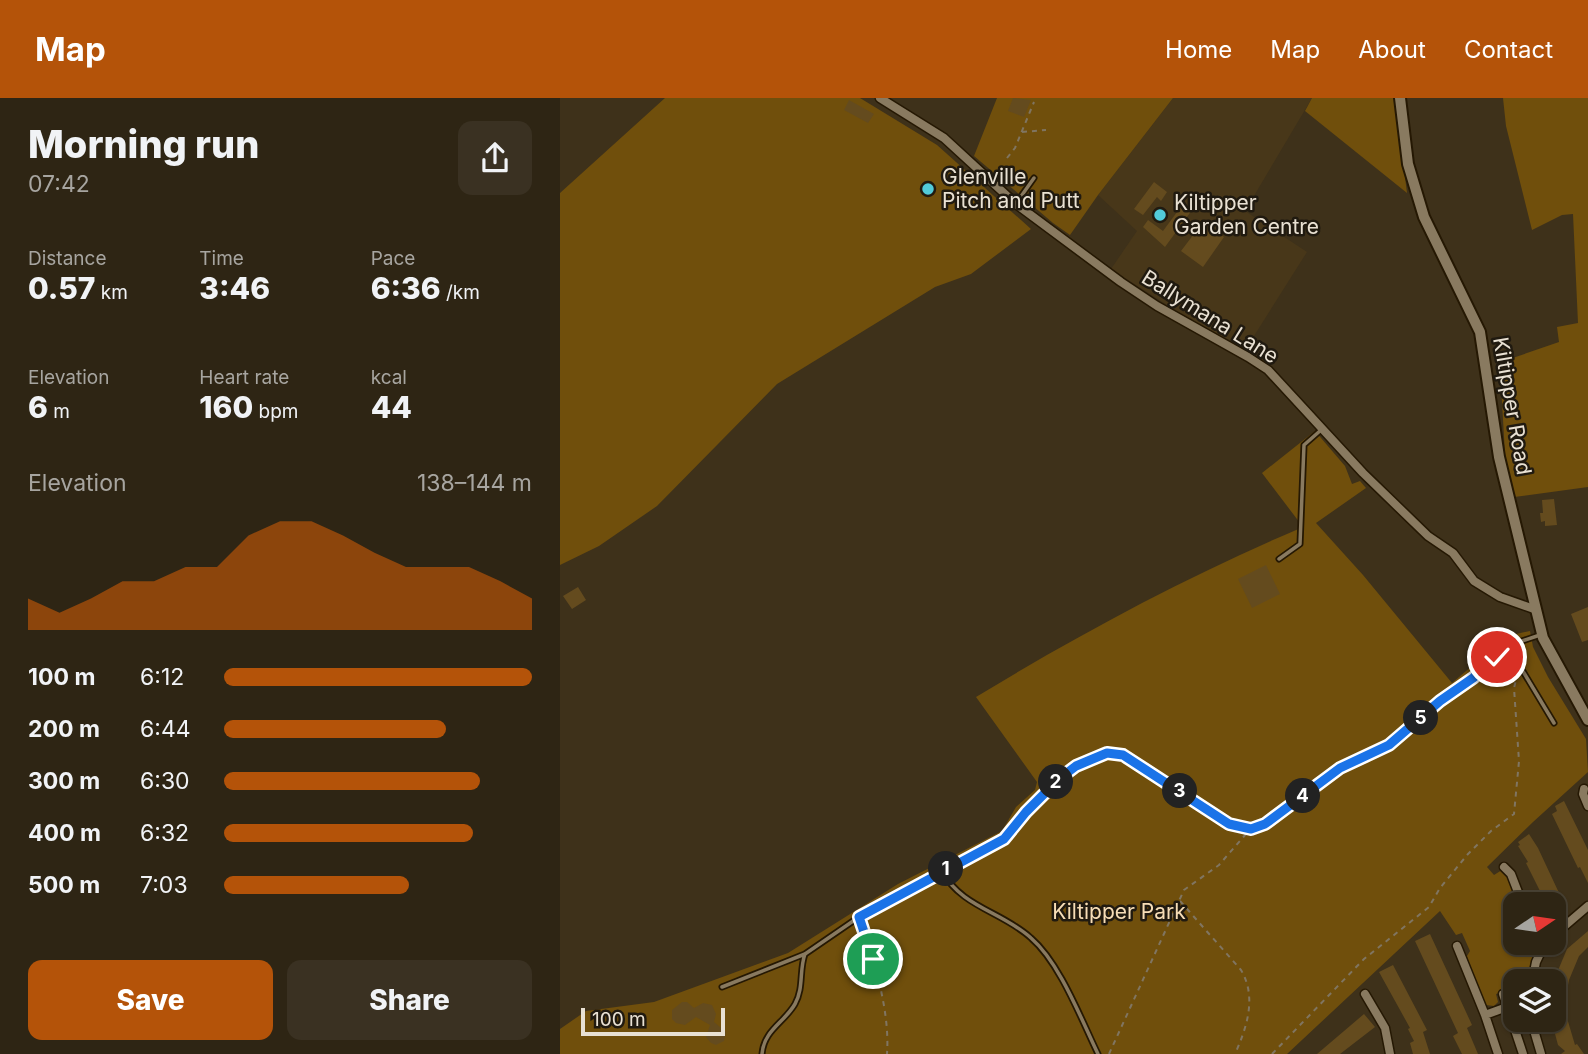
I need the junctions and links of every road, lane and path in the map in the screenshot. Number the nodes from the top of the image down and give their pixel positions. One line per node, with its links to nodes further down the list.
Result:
1 (880, 98): 8 (street, Ballymana Lane)
2 (1399, 98): 11 (street, Kiltipper Road)
3 (1034, 102): 5 (path)
4 (1046, 130): 5 (path)
5 (1022, 132): 6 (path)
6 (1007, 158)
7 (1034, 178): 8 (lane)
8 (1016, 204): 9 (street, Ballymana Lane)
9 (1322, 429): 10 (lane); 11 (street, Ballymana Lane)
10 (1279, 559)
11 (1534, 609): 12 (street, Kiltipper Road)
12 (1542, 635): 13 (lane); 15 (street, Kiltipper Road)
13 (1513, 649): 14 (lane); 19 (lane)
14 (1525, 674): 16 (lane); 41 (path)
15 (1588, 720)
16 (1554, 723)
17 (1584, 789): 18 (street)
18 (1588, 806)
19 (1251, 829): 21 (lane); 23 (path)
20 (1504, 867): 22 (street)
21 (942, 872): 25 (lane); 38 (lane)
22 (1518, 892)
23 (1179, 900): 39 (path); 40 (path)
24 (1588, 906): 26 (street)
25 (859, 917): 28 (lane); 37 (path)
26 (1566, 925)
27 (1457, 946): 32 (street)
28 (805, 954): 29 (lane); 36 (lane)
29 (722, 987)
30 (1366, 994): 42 (street)
31 (1503, 1008): 32 (street)
32 (1485, 1015): 43 (street)
33 (1515, 1032): 35 (street)
34 (1533, 1033): 35 (street); 45 (street)
35 (1517, 1039): 44 (street)
36 (762, 1054)
37 (887, 1054)
38 (1098, 1054)
39 (1109, 1054)
40 (1235, 1054)
41 (1272, 1054)
42 (1390, 1054)
43 (1498, 1054)
44 (1523, 1054)
45 (1541, 1054)

